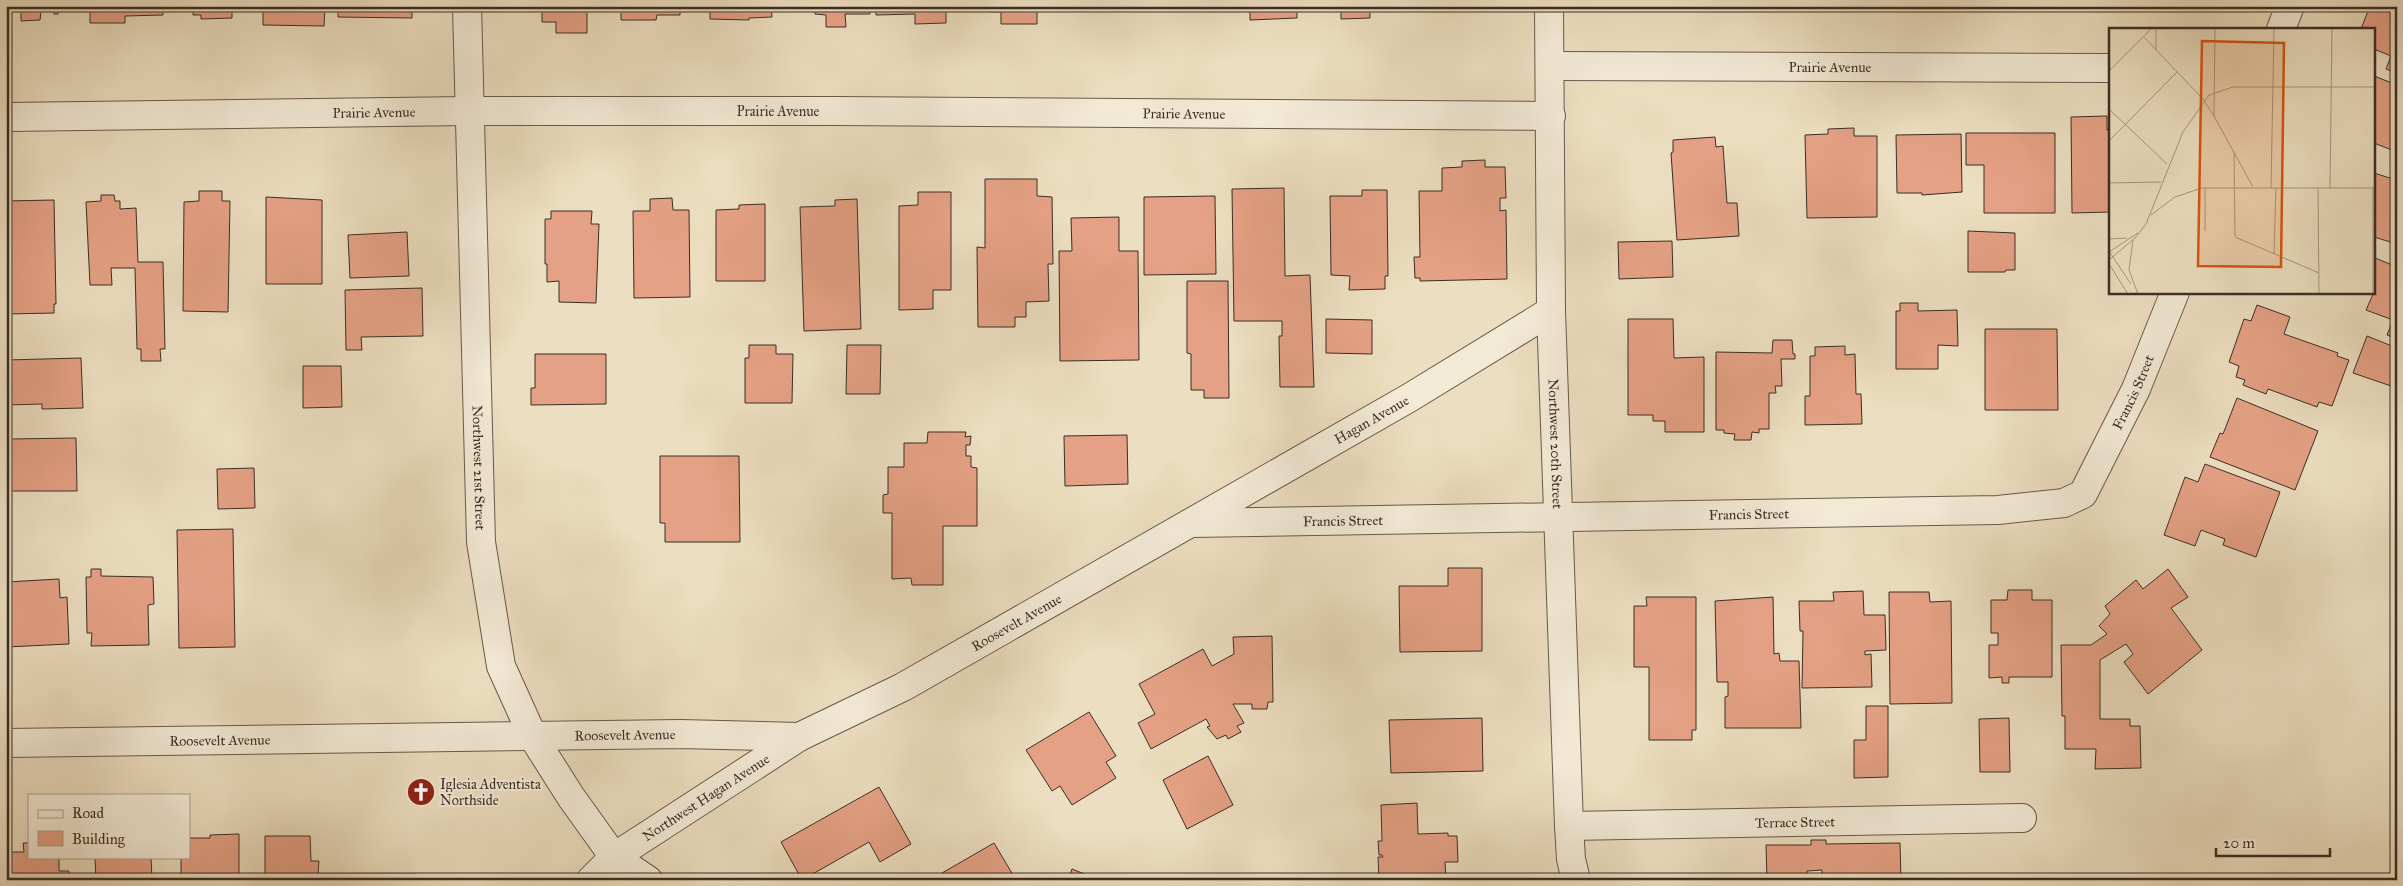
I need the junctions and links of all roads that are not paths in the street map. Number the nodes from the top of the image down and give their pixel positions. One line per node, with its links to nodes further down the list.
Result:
1 (467, 6): 7 (street, Northwest 21st Street)
2 (1549, 6): 5 (street, Northwest 20th Street)
3 (2290, 6): 4 (street)
4 (2281, 28)
5 (1550, 66): 6 (street, Prairie Avenue); 8 (street, Northwest 20th Street)
6 (2109, 68)
7 (469, 111): 8 (street, Prairie Avenue); 9 (street, Prairie Avenue); 14 (street, Northwest 21st Street)
8 (1551, 116): 11 (street, Northwest 20th Street)
9 (6, 117)
10 (2174, 294): 12 (street, Francis Street)
11 (1551, 311): 12 (street, Northwest 20th Street); 13 (street, Hagan Avenue)
12 (1558, 517): 13 (street, Francis Street); 18 (street, Northwest 20th Street)
13 (1189, 523): 15 (street, Roosevelt Avenue)
14 (533, 736): 15 (street, Roosevelt Avenue); 16 (street, Roosevelt Avenue); 19 (street, Northwest 21st Street)
15 (799, 737): 19 (street, Northwest Hagan Avenue)
16 (6, 743)
17 (2022, 818): 18 (street, Terrace Street)
18 (1569, 826): 22 (street, Northwest 20th Street)
19 (614, 857): 20 (street); 21 (street, Northwest 21st Street)
20 (591, 880)
21 (648, 880)
22 (1576, 880)

